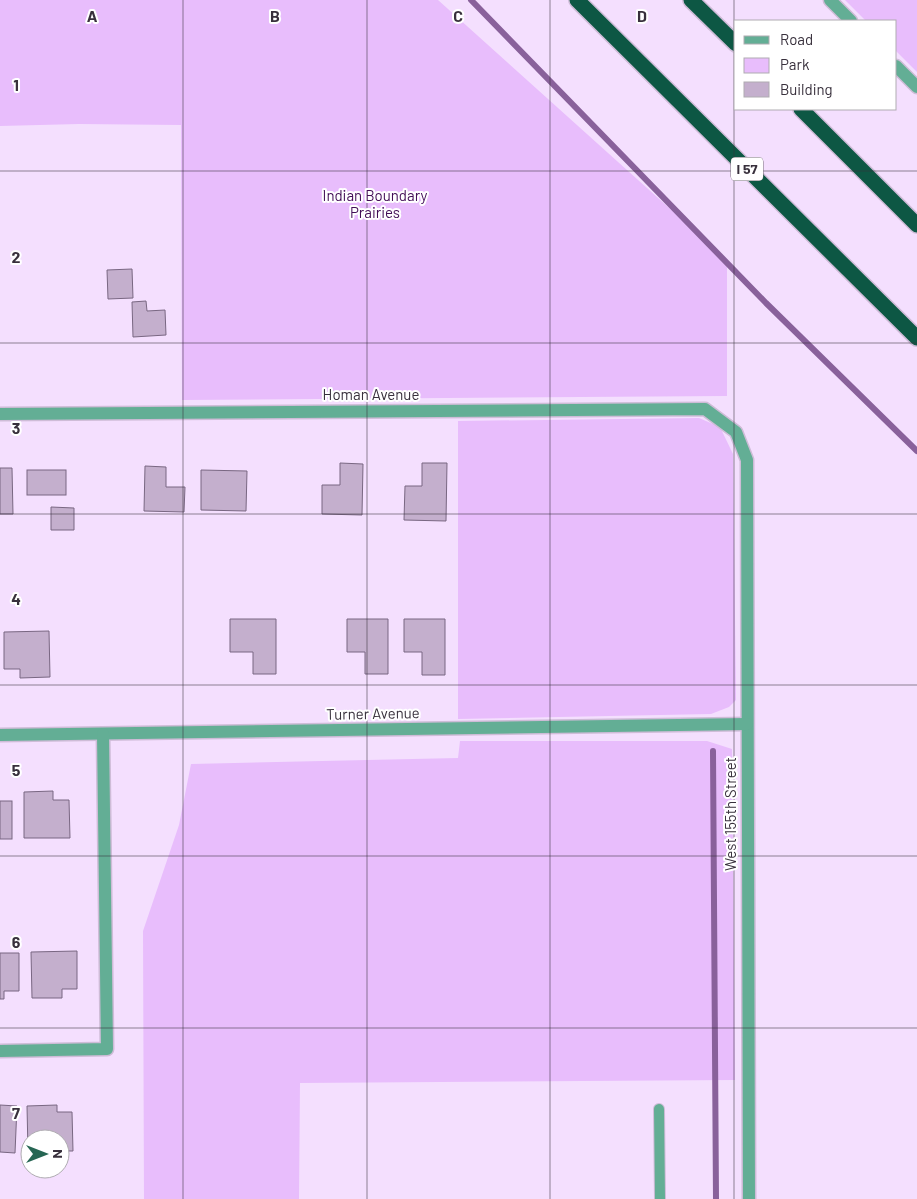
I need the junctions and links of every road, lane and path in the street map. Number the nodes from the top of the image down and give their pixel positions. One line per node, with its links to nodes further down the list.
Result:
1 (577, 0): 10 (highway, I 57)
2 (691, 0): 5 (highway)
3 (830, 0): 4 (street)
4 (850, 20)
5 (734, 42)
6 (897, 67): 7 (street)
7 (917, 87)
8 (802, 110): 9 (highway)
9 (917, 225)
10 (917, 338)
11 (0, 414): 12 (street, Homan Avenue)
12 (736, 432): 13 (street, West 155th Street)
13 (747, 724): 14 (street, Turner Avenue); 19 (street, West 155th Street)
14 (103, 734): 15 (street, Turner Avenue); 16 (street)
15 (0, 735)
16 (0, 1051)
17 (659, 1109): 18 (lane)
18 (660, 1199)
19 (749, 1199)

